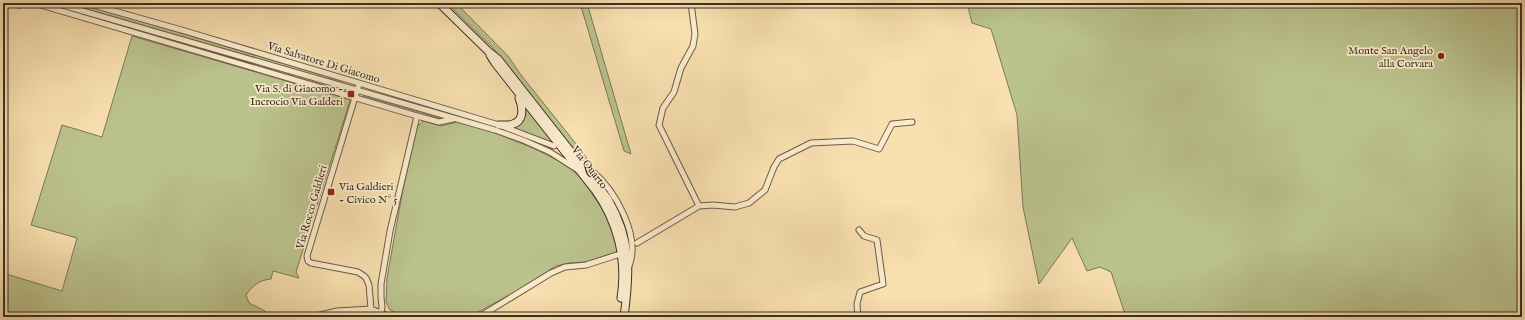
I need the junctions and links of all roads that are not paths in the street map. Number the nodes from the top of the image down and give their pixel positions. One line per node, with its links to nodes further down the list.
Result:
1 (4, 3): 7 (street)
2 (34, 3): 12 (street, Via Salvatore Di Giacomo)
3 (55, 3): 10 (street, Via Salvatore Di Giacomo)
4 (86, 3): 9 (street, Via Salvatore Di Giacomo)
5 (439, 3): 8 (street, Via Quarto)
6 (692, 3): 20 (street)
7 (3, 7)
8 (488, 51): 11 (street, Via Quarto); 24 (street, Via Quarto)
9 (359, 84): 10 (street, Via Rocco Galdieri); 16 (street, Via Salvatore Di Giacomo)
10 (357, 91): 12 (street, Via Rocco Galdieri); 14 (street, Via Salvatore Di Giacomo)
11 (519, 94): 16 (street); 19 (street, Via Quarto)
12 (355, 98): 13 (street, Via Salvatore Di Giacomo); 25 (street, Via Rocco Galdieri)
13 (416, 116): 14 (street, Via Salvatore Di Giacomo); 26 (street)
14 (452, 118): 19 (street, Via Salvatore Di Giacomo)
15 (912, 122): 20 (street)
16 (499, 125): 17 (street, Via Salvatore Di Giacomo)
17 (554, 146)
18 (592, 170): 24 (street)
19 (579, 171): 31 (street, Via Quarto)
20 (699, 206): 22 (street)
21 (859, 230): 33 (street)
22 (637, 243)
23 (617, 255): 30 (street)
24 (629, 267): 32 (street, Via Quarto)
25 (371, 309): 26 (street); 27 (street); 28 (street)
26 (381, 312): 29 (street)
27 (320, 315)
28 (368, 317)
29 (390, 317)
30 (479, 317)
31 (619, 317)
32 (624, 317)
33 (858, 317)

